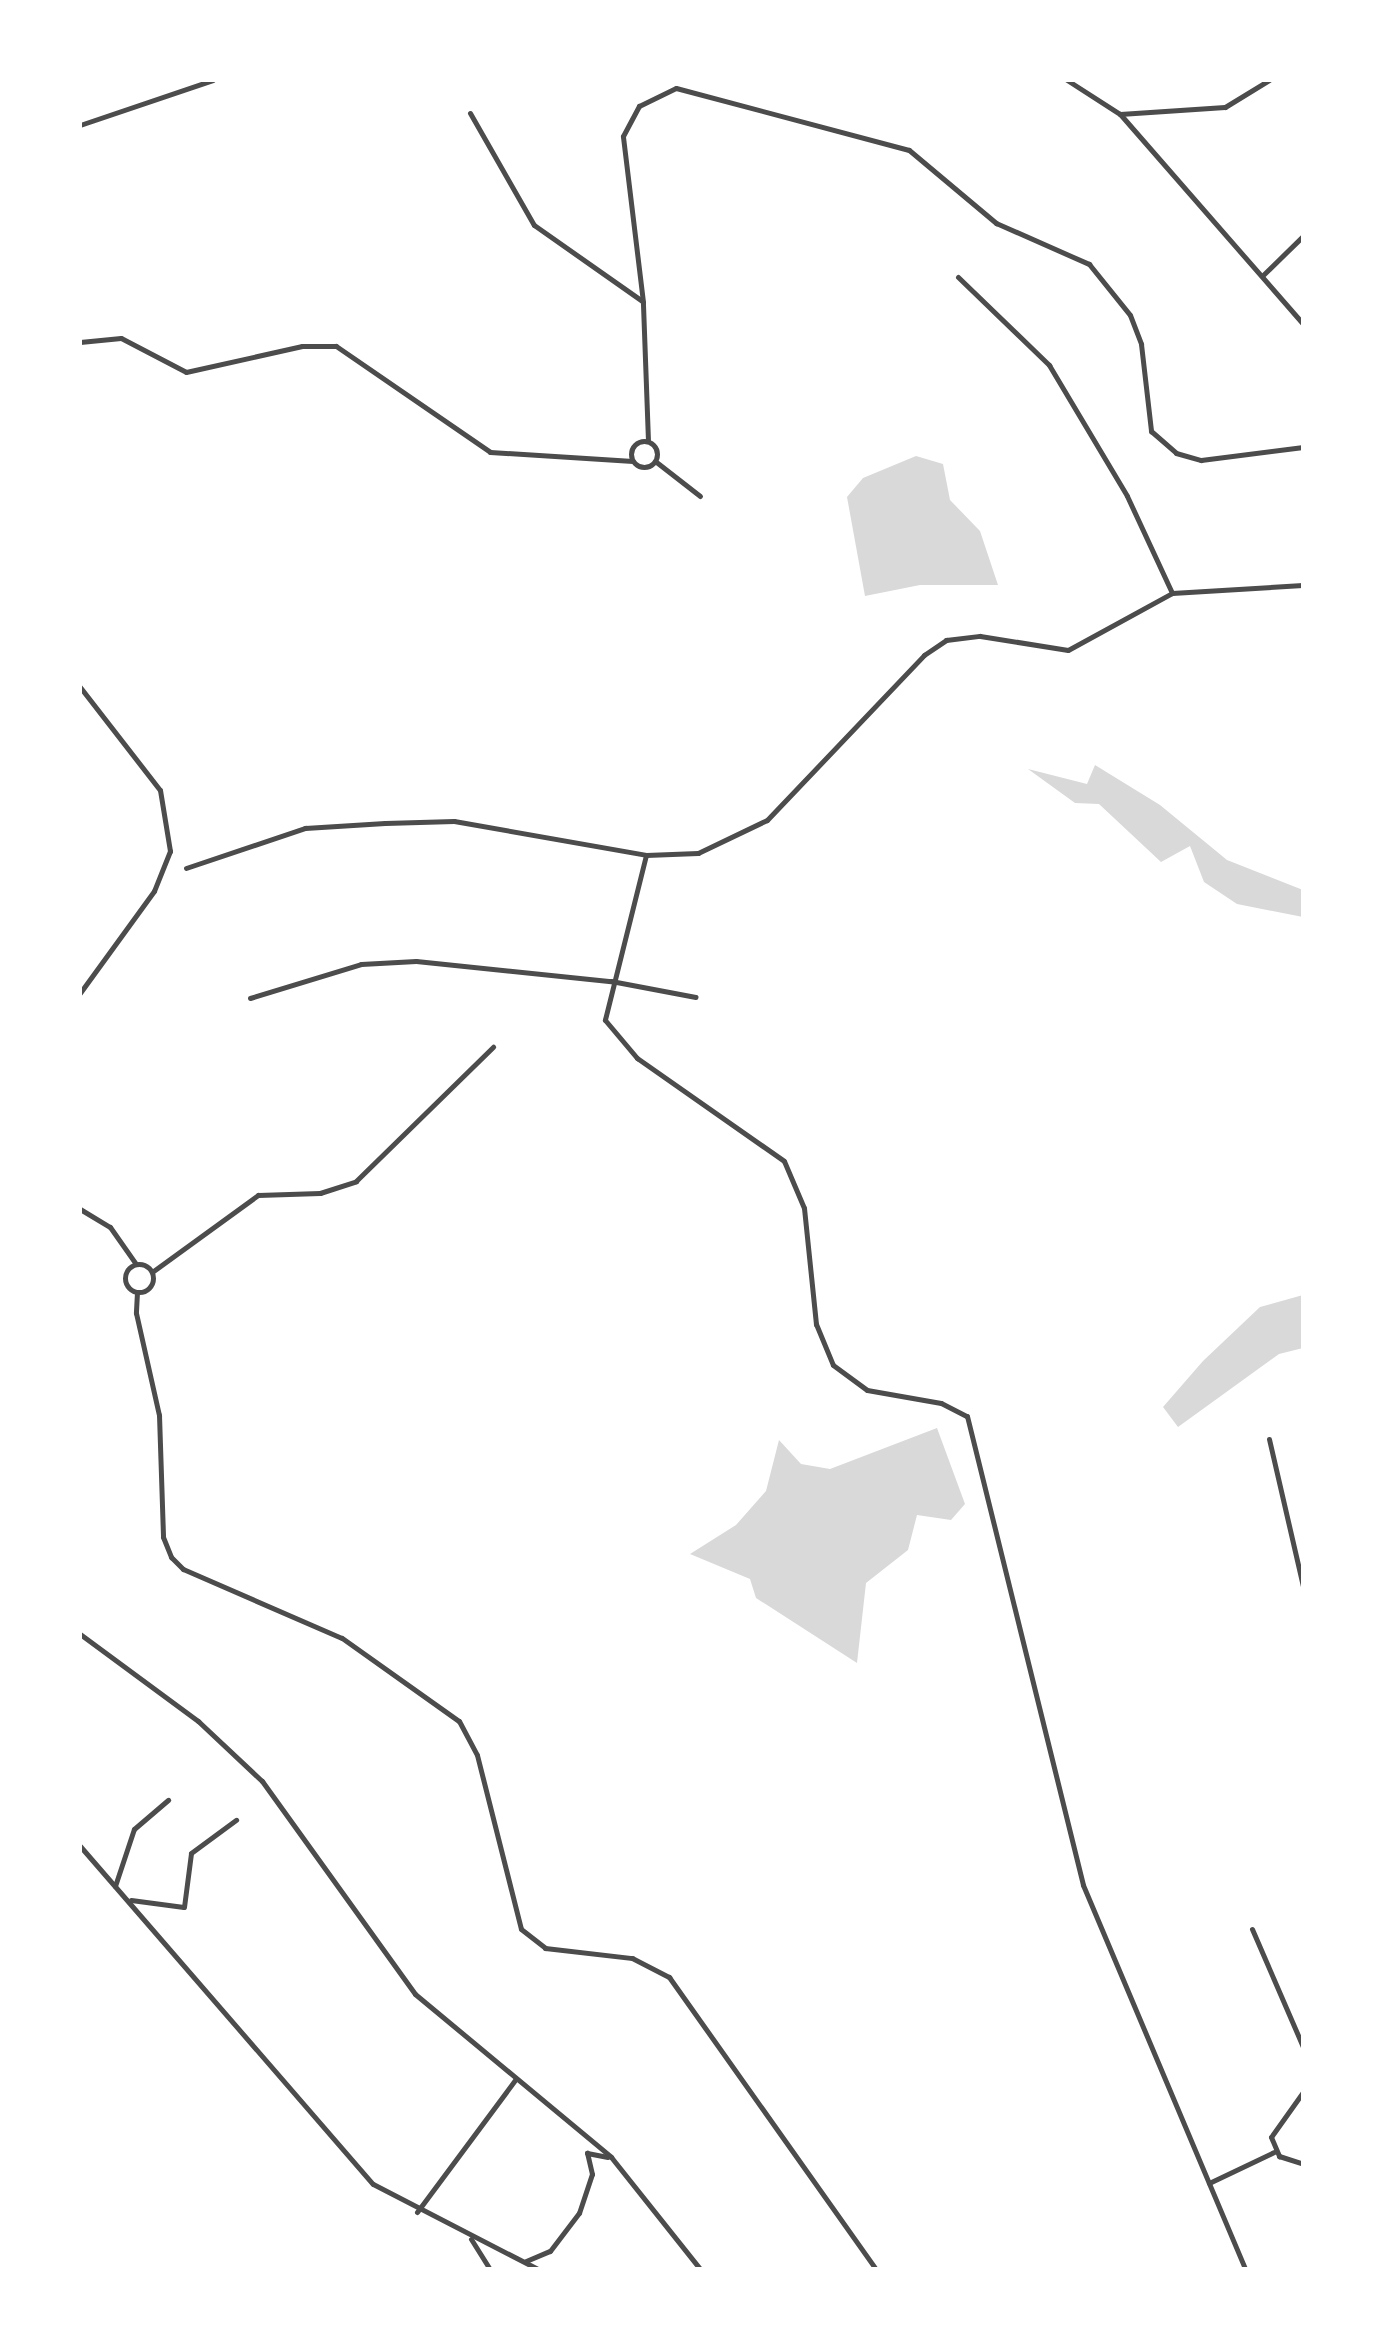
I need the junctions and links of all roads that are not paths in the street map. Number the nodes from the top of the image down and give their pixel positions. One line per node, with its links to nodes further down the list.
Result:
1 (214, 80): 6 (street)
2 (1067, 80): 5 (street)
3 (1269, 80): 5 (street)
4 (470, 112): 10 (street)
5 (1120, 114): 8 (street)
6 (80, 125)
7 (1303, 236): 8 (street)
8 (1263, 275): 11 (street)
9 (958, 277): 19 (street)
10 (642, 302): 13 (street); 14 (street)
11 (1303, 324)
12 (80, 342): 15 (street)
13 (648, 440): 15 (street); 16 (street)
14 (1303, 447)
15 (633, 461): 16 (street)
16 (656, 461): 17 (street)
17 (700, 496)
18 (1303, 586): 19 (street)
19 (1172, 594): 21 (street)
20 (80, 686): 24 (street)
21 (646, 855): 22 (street); 23 (street)
22 (186, 868)
23 (610, 981): 25 (street); 26 (street); 47 (street)
24 (80, 993)
25 (696, 997)
26 (250, 998)
27 (494, 1047): 30 (street)
28 (80, 1210): 29 (street)
29 (136, 1264): 30 (street); 31 (street)
30 (152, 1272): 31 (street)
31 (138, 1292): 54 (street)
32 (1269, 1438): 33 (street)
33 (1303, 1586)
34 (80, 1634): 42 (street)
35 (168, 1800): 38 (street)
36 (236, 1820): 39 (street)
37 (80, 1846): 38 (street)
38 (116, 1886): 39 (street)
39 (128, 1900): 48 (street)
40 (1252, 1930): 41 (street)
41 (1303, 2047)
42 (515, 2080): 45 (street); 48 (street)
43 (1303, 2092): 44 (street)
44 (1275, 2152): 46 (street); 47 (street)
45 (612, 2157): 50 (street); 53 (street)
46 (1303, 2164)
47 (1209, 2183): 55 (street)
48 (417, 2212): 49 (street)
49 (470, 2237): 50 (street); 51 (street)
50 (524, 2262): 52 (street)
51 (490, 2269)
52 (538, 2269)
53 (700, 2269)
54 (876, 2269)
55 (1246, 2269)

